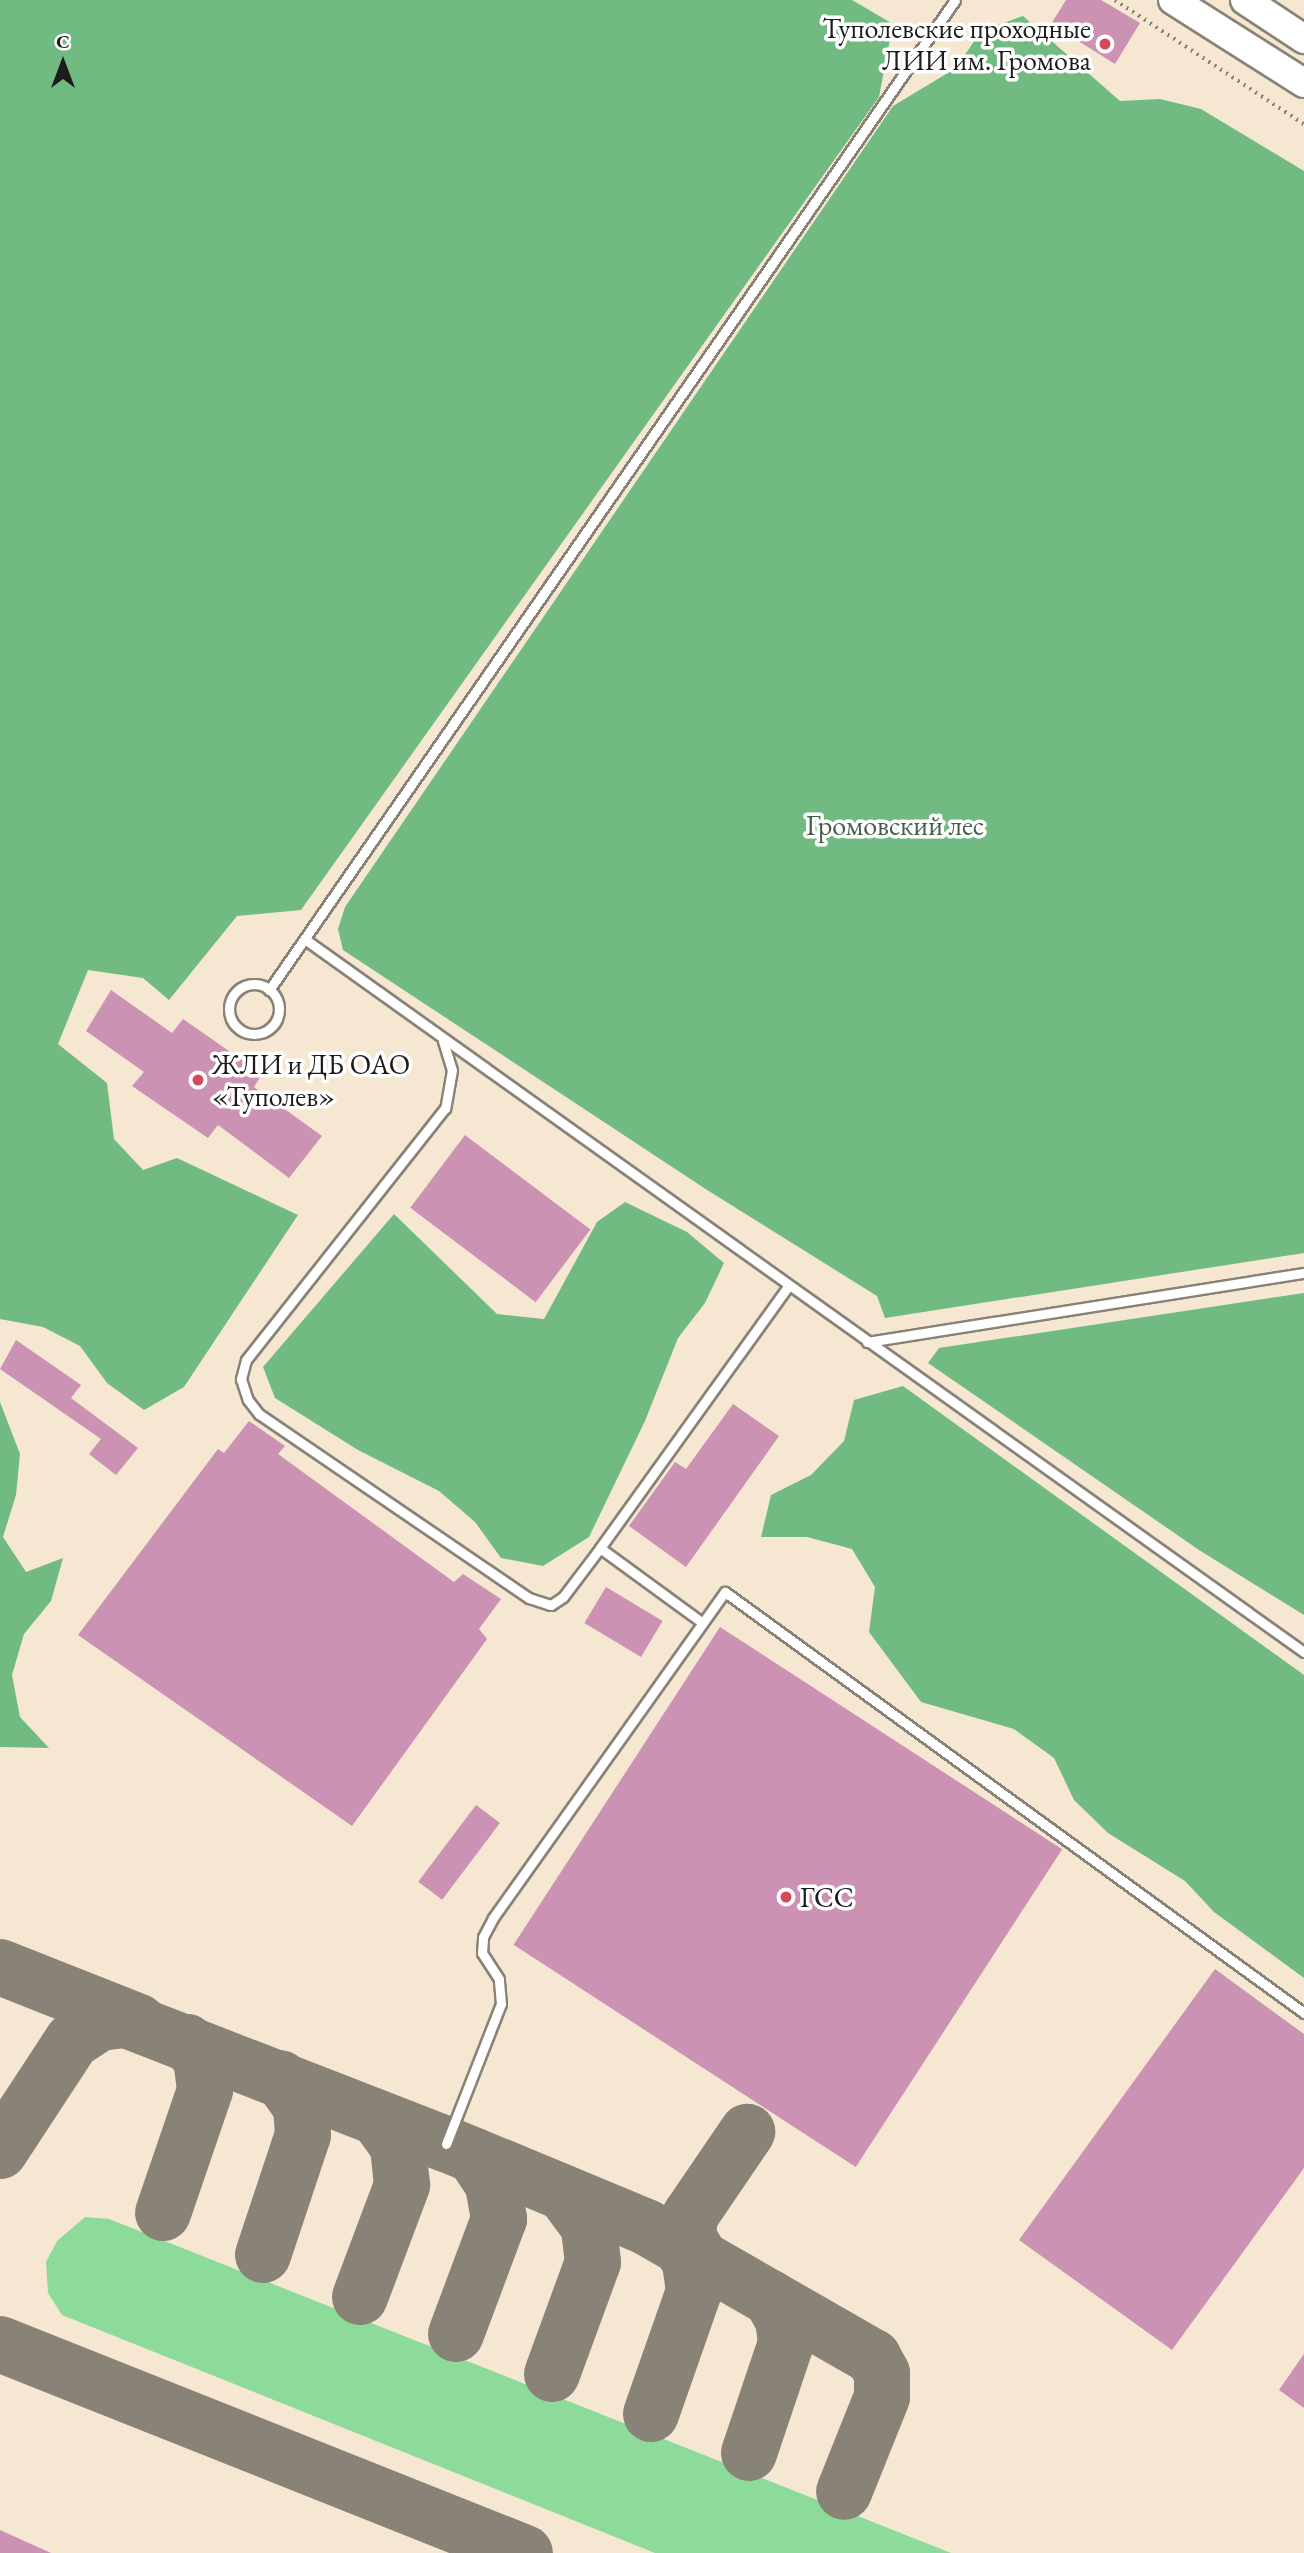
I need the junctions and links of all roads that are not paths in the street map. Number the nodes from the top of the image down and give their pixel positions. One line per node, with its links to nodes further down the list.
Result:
1 (955, 0): 6 (lane)
2 (1173, 0): 5 (main road)
3 (1245, 0): 4 (main road)
4 (1304, 38)
5 (1304, 83)
6 (306, 940): 7 (lane); 8 (lane)
7 (269, 990): 7 (lane)
8 (442, 1038): 10 (lane); 12 (lane)
9 (1304, 1273): 11 (lane)
10 (788, 1286): 11 (lane); 12 (lane)
11 (867, 1342): 14 (lane)
12 (600, 1548): 13 (lane)
13 (703, 1623): 15 (lane); 16 (lane)
14 (1304, 1652)
15 (1304, 2013)
16 (446, 2144)

